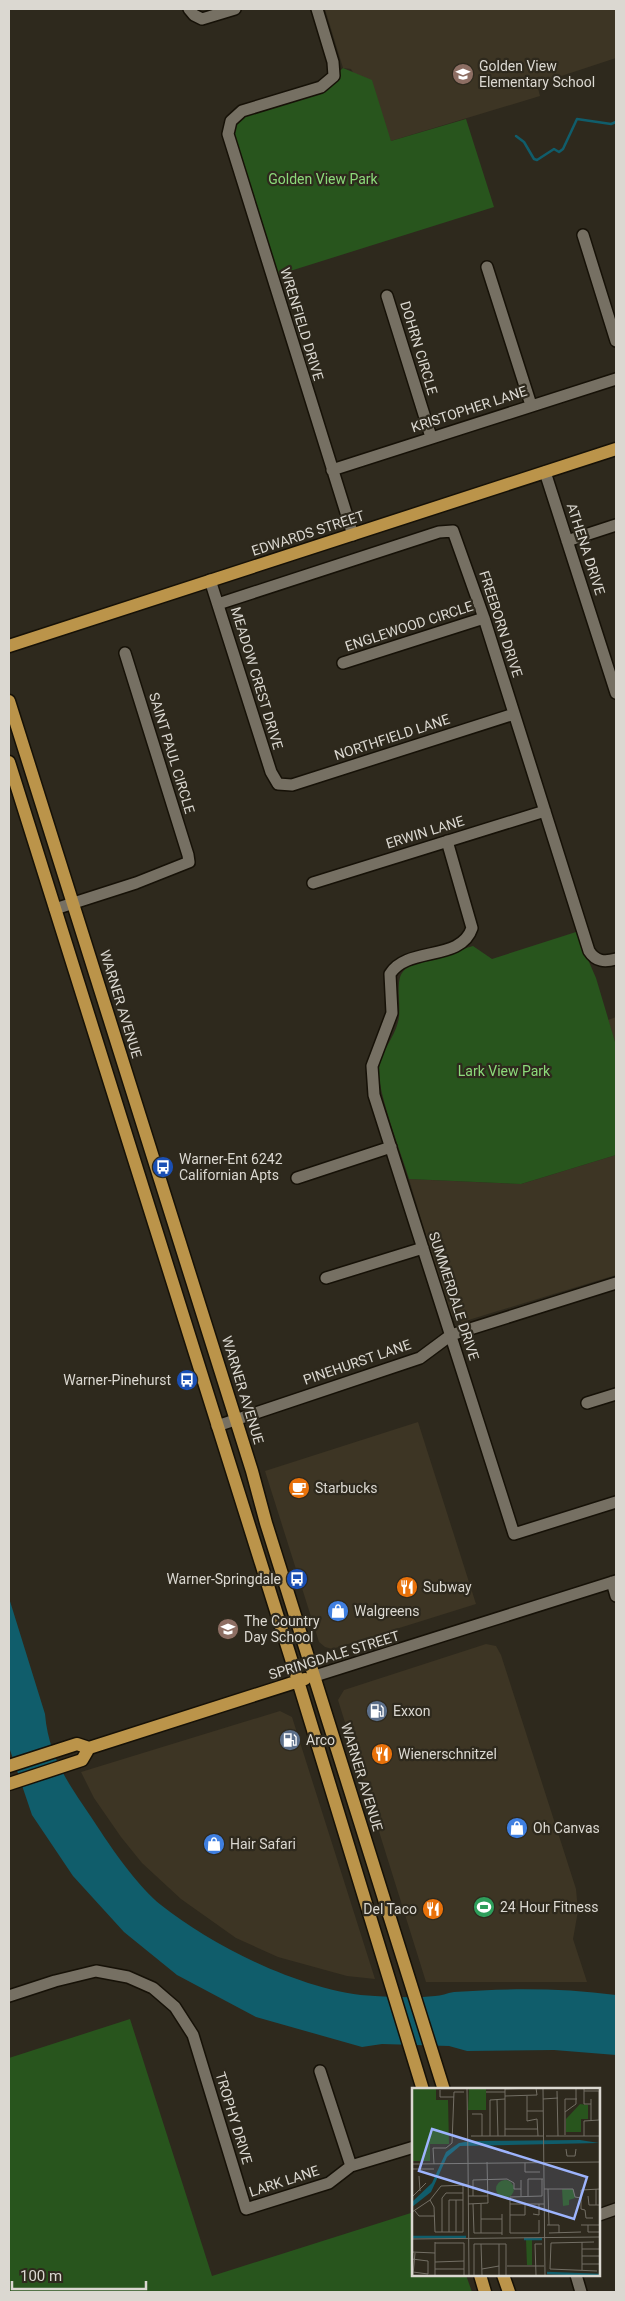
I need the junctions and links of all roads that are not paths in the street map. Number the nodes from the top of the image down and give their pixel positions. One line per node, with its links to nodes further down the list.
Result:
1 (234, 9): 3 (street)
2 (317, 9): 12 (street, WRENFIELD DRIVE)
3 (192, 12)
4 (583, 234): 7 (street)
5 (487, 267): 9 (street)
6 (387, 296): 10 (street, DOHRN CIRCLE)
7 (616, 340)
8 (616, 379): 9 (street, KRISTOPHER LANE)
9 (531, 405): 10 (street, KRISTOPHER LANE)
10 (431, 437): 12 (street, KRISTOPHER LANE)
11 (616, 449): 13 (main road, EDWARDS STREET)
12 (332, 470): 15 (street, WRENFIELD DRIVE)
13 (545, 472): 15 (main road, EDWARDS STREET); 16 (street, ATHENA DRIVE)
14 (616, 525): 16 (street)
15 (353, 535): 17 (main road, EDWARDS STREET)
16 (567, 541): 23 (street, ATHENA DRIVE)
17 (210, 580): 18 (street, MEADOW CREST DRIVE); 20 (main road, EDWARDS STREET)
18 (218, 604): 19 (street, FREEBORN DRIVE); 27 (street, MEADOW CREST DRIVE)
19 (484, 618): 22 (street, ENGLEWOOD CIRCLE); 25 (street, FREEBORN DRIVE)
20 (9, 646)
21 (125, 653): 31 (street, SAINT PAUL CIRCLE)
22 (343, 663)
23 (616, 693)
24 (9, 701): 31 (main road, WARNER AVENUE)
25 (514, 714): 27 (street, NORTHFIELD LANE); 28 (street, FREEBORN DRIVE)
26 (9, 762): 32 (main road)
27 (278, 784)
28 (545, 811): 29 (street, ERWIN LANE); 33 (street, FREEBORN DRIVE)
29 (447, 841): 30 (street, ERWIN LANE); 34 (street, SUMMERDALE DRIVE)
30 (313, 882)
31 (74, 903): 32 (street); 42 (main road, WARNER AVENUE)
32 (55, 909): 43 (main road)
33 (616, 959)
34 (391, 1147): 35 (street); 36 (street, SUMMERDALE DRIVE)
35 (297, 1178)
36 (423, 1248): 37 (street); 39 (street, SUMMERDALE DRIVE)
37 (326, 1278)
38 (616, 1283): 39 (street, PINEHURST LANE)
39 (451, 1335): 42 (street, PINEHURST LANE); 45 (street, SUMMERDALE DRIVE)
40 (616, 1394): 41 (street)
41 (587, 1403)
42 (236, 1419): 43 (street, PINEHURST LANE); 46 (main road, WARNER AVENUE)
43 (217, 1426): 44 (main road)
44 (241, 1500): 46 (main road); 50 (main road)
45 (616, 1502)
46 (279, 1563): 49 (main road, WARNER AVENUE)
47 (614, 1581): 48 (street); 49 (street, SPRINGDALE STREET)
48 (616, 1596)
49 (315, 1676): 50 (main road, SPRINGDALE STREET); 54 (main road, WARNER AVENUE)
50 (298, 1681): 51 (main road, SPRINGDALE STREET); 55 (main road)
51 (89, 1748): 52 (main road, SPRINGDALE STREET); 53 (main road, SPRINGDALE STREET)
52 (10, 1766)
53 (14, 1782)
54 (382, 1894): 55 (main road); 58 (main road, WARNER AVENUE)
55 (364, 1899): 56 (main road)
56 (382, 1957): 58 (main road); 60 (main road)
57 (9, 1996): 64 (street, TROPHY DRIVE)
58 (415, 1996): 61 (main road, WARNER AVENUE)
59 (320, 2071): 63 (street)
60 (422, 2088)
61 (443, 2088)
62 (412, 2148): 63 (street, LARK LANE)
63 (351, 2166): 64 (street, LARK LANE)
64 (246, 2209)
65 (616, 2209): 66 (street)
66 (600, 2215)
67 (480, 2276): 70 (main road)
68 (503, 2276): 71 (main road)
69 (576, 2276): 72 (street)
70 (486, 2292)
71 (509, 2292)
72 (581, 2292)

